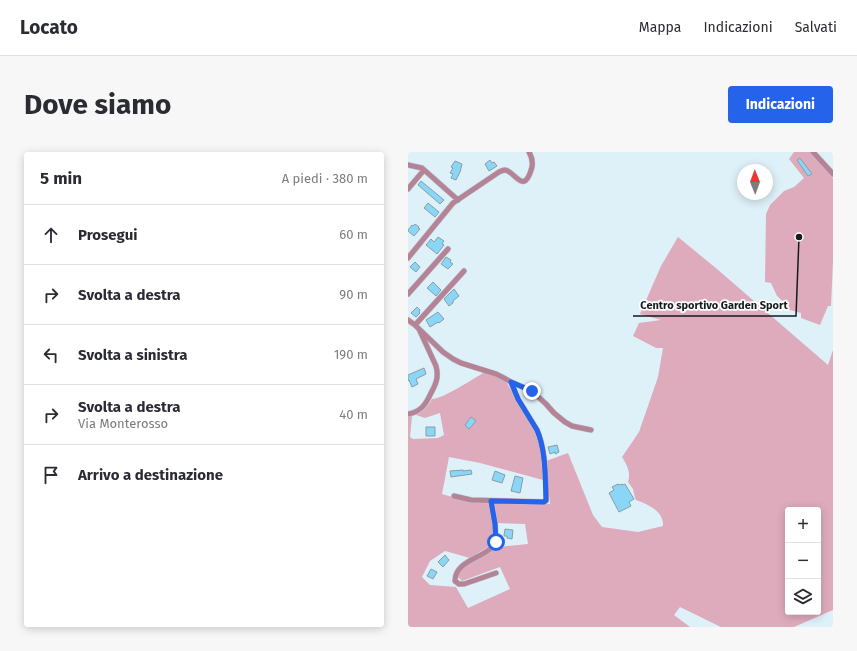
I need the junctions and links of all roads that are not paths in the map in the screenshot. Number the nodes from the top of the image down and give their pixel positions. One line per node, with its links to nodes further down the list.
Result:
1 (529, 152): 7 (street)
2 (813, 152): 5 (street)
3 (408, 165): 4 (street)
4 (424, 170): 6 (street); 7 (street)
5 (833, 174)
6 (408, 189)
7 (458, 200): 9 (street)
8 (448, 249): 11 (street)
9 (408, 258)
10 (464, 271): 13 (street)
11 (408, 294)
12 (408, 320): 13 (street)
13 (417, 327): 14 (street); 15 (street)
14 (511, 382): 16 (street); 18 (street)
15 (408, 414)
16 (590, 430)
17 (454, 496): 18 (street)
18 (491, 501): 19 (street)
19 (496, 573)

